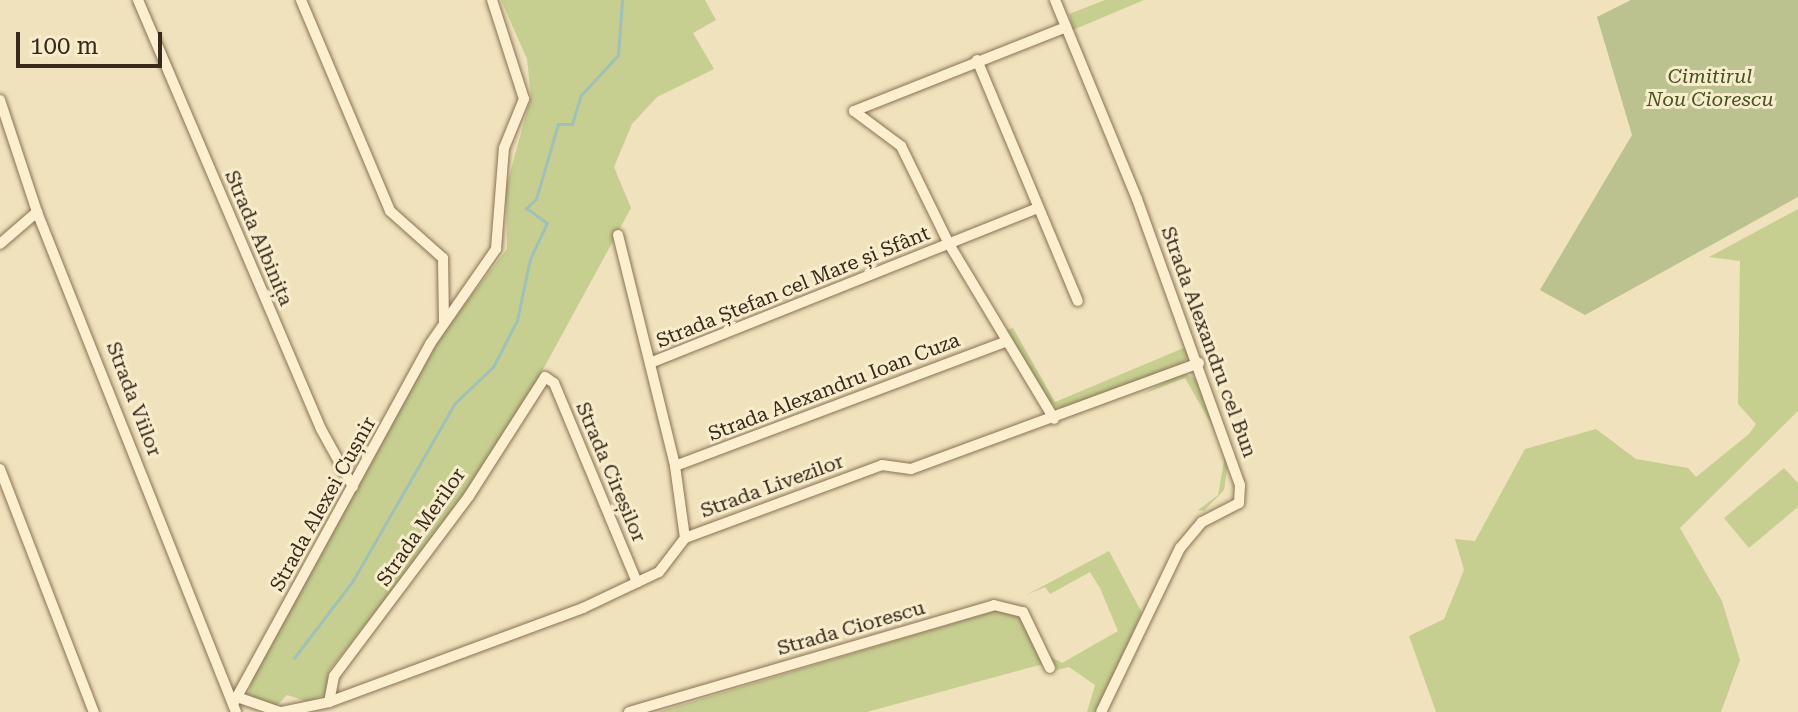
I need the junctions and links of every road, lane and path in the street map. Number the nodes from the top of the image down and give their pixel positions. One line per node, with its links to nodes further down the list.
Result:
1 (138, 0): 22 (street, Strada Albinița)
2 (301, 0): 14 (street)
3 (492, 0): 14 (street, Strada Alexei Cușnir)
4 (1055, 0): 5 (street, Strada Alexandru cel Bun)
5 (1066, 27): 6 (street); 17 (street, Strada Alexandru cel Bun)
6 (977, 60): 8 (street); 12 (street, Strada Ștefan cel Mare și Sfânt)
7 (0, 100): 9 (street, Strada Viilor)
8 (1038, 208): 12 (street, Strada Ștefan cel Mare și Sfânt); 13 (street)
9 (37, 212): 11 (street); 27 (street, Strada Viilor)
10 (618, 235): 16 (street)
11 (0, 244)
12 (949, 244): 15 (street, Strada Ștefan cel Mare și Sfânt); 16 (street, Strada Ștefan cel Mare și Sfânt)
13 (1078, 301)
14 (444, 321): 22 (street, Strada Alexei Cușnir)
15 (1005, 342): 19 (street, Strada Ștefan cel Mare și Sfânt); 20 (street, Strada Alexandru Ioan Cuza)
16 (650, 363): 20 (street)
17 (1199, 363): 19 (street, Strada Livezilor); 31 (street, Strada Alexandru cel Bun)
18 (548, 377): 24 (street, Strada Cireșilor); 26 (street, Strada Merilor)
19 (1054, 419): 23 (street, Strada Livezilor)
20 (675, 466): 23 (street)
21 (0, 469): 28 (street)
22 (353, 487): 27 (street, Strada Alexei Cușnir)
23 (685, 538): 24 (street, Strada Livezilor)
24 (637, 582): 26 (street, Strada Livezilor)
25 (1050, 668): 30 (street, Strada Ciorescu)
26 (329, 702): 29 (street, Strada Livezilor)
27 (236, 704): 29 (street, Strada Livezilor)
28 (94, 712)
29 (281, 712)
30 (629, 712)
31 (1101, 712)

